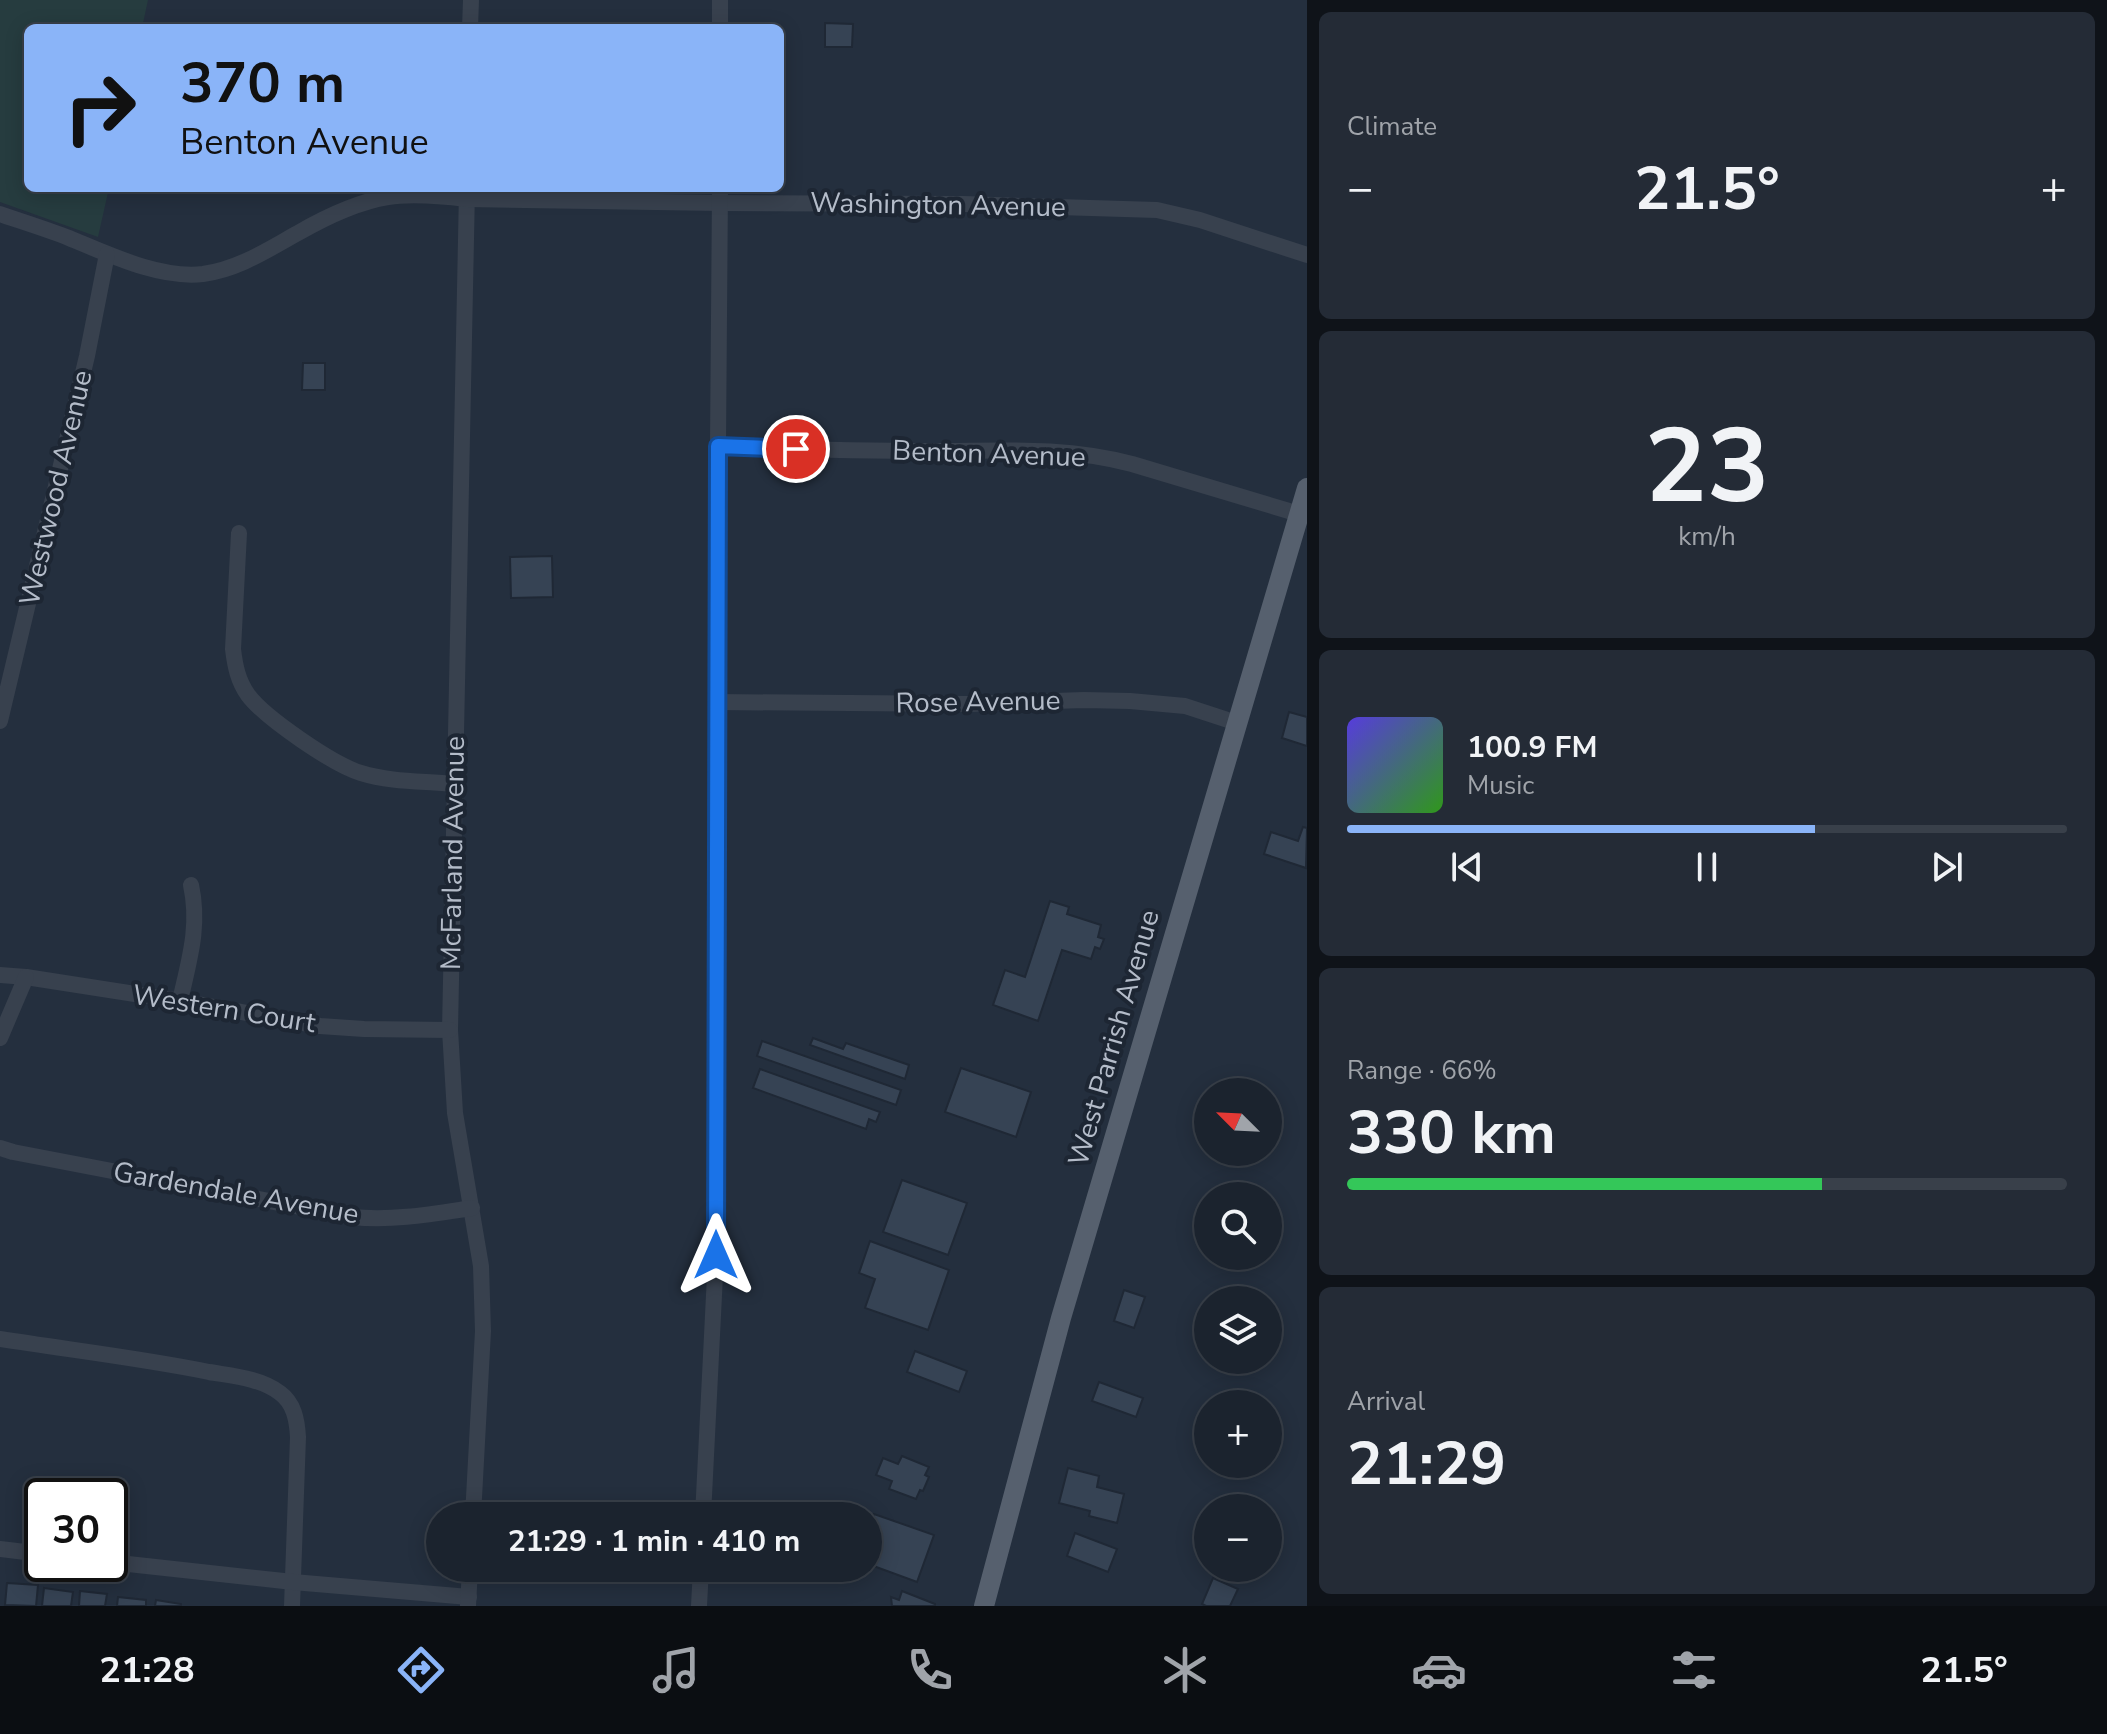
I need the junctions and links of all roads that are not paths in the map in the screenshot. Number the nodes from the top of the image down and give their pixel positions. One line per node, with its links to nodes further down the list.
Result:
1 (471, 0): 3 (street)
2 (720, 0): 4 (street)
3 (470, 24)
4 (720, 24)
5 (467, 193): 6 (street, Washington Avenue); 8 (street, Washington Avenue); 17 (street, McFarland Avenue)
6 (720, 196): 9 (street, Washington Avenue); 10 (street)
7 (0, 214): 8 (street, Washington Avenue)
8 (107, 254): 15 (street, Westwood Avenue)
9 (1307, 255)
10 (718, 446): 12 (street, Benton Avenue); 14 (street)
11 (1307, 488): 12 (main road, West Parrish Avenue)
12 (1299, 514): 16 (main road, West Parrish Avenue)
13 (239, 533): 17 (street)
14 (716, 702): 16 (street, Rose Avenue); 28 (street)
15 (0, 721)
16 (1237, 723): 37 (main road, West Parrish Avenue)
17 (453, 784): 22 (street, McFarland Avenue)
18 (191, 885): 21 (street)
19 (0, 975): 20 (street, Western Court)
20 (26, 977): 21 (street, Western Court); 23 (street)
21 (180, 1001): 22 (street, Western Court)
22 (450, 1030): 25 (street, McFarland Avenue)
23 (0, 1038)
24 (0, 1148): 25 (street, Gardendale Avenue)
25 (472, 1208): 27 (street, McFarland Avenue)
26 (0, 1339): 32 (street)
27 (474, 1502)
28 (704, 1502)
29 (0, 1549): 30 (street)
30 (24, 1552)
31 (128, 1564): 32 (street)
32 (293, 1582): 34 (street); 35 (street)
33 (700, 1582): 36 (street)
34 (468, 1601)
35 (292, 1606)
36 (699, 1606)
37 (984, 1606)

